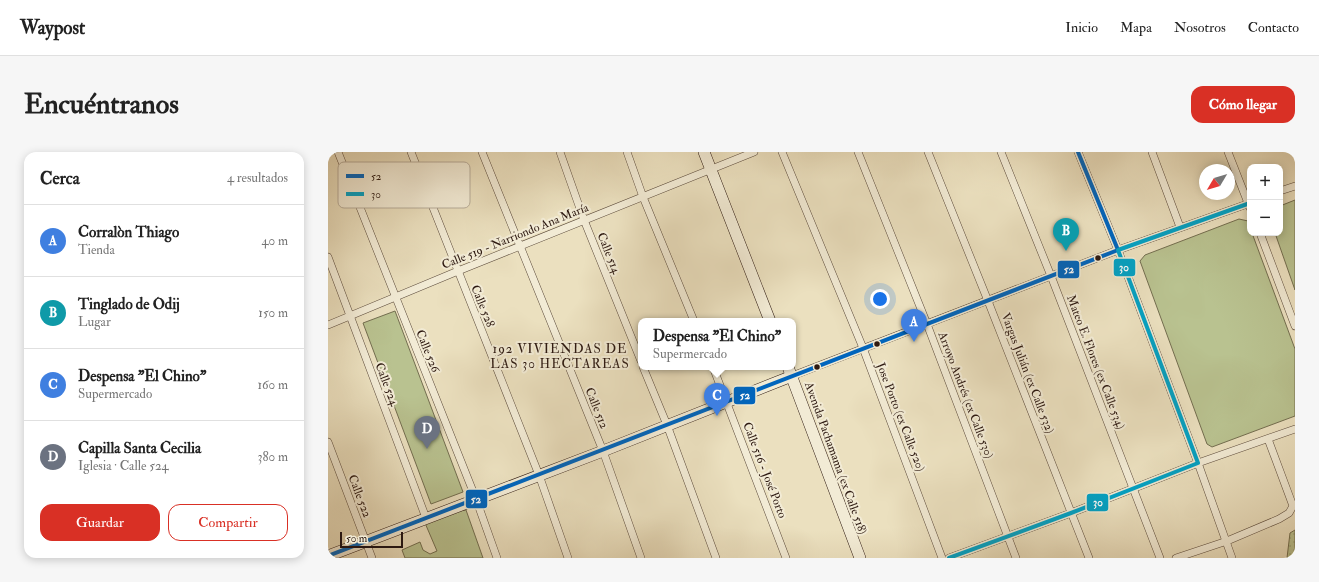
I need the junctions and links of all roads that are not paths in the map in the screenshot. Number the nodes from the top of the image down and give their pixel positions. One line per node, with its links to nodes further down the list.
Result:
1 (338, 152): 15 (street, Calle 526)
2 (411, 152): 16 (street, Calle 528)
3 (482, 152): 28 (street, Calle 512)
4 (560, 152): 25 (street, Calle 514)
5 (627, 152): 20 (street)
6 (704, 152): 17 (street)
7 (754, 152): 17 (street, Calle 519 - Narriondo Ana María)
8 (782, 152): 41 (street, Jose Porto (ex Calle 520))
9 (858, 152): 38 (street, Arroyo Andrés (ex Calle 530))
10 (928, 152): 34 (street, Vargas Julián (ex Calle 532))
11 (1001, 152): 32 (street, Mateo E. Flores (ex Calle 534))
12 (1078, 152): 29 (street)
13 (1152, 152): 26 (street)
14 (1228, 152): 21 (street)
15 (342, 162)
16 (415, 162)
17 (710, 169): 20 (street, Calle 519 - Narriondo Ana María); 37 (street)
18 (1295, 186): 19 (street)
19 (1283, 190)
20 (643, 197): 25 (street, Calle 519 - Narriondo Ana María); 36 (street)
21 (1247, 200)
22 (1247, 206): 26 (street)
23 (360, 208): 33 (street, Calle 526)
24 (433, 208): 31 (street, Calle 528)
25 (584, 220): 28 (street, Calle 519 - Narriondo Ana María); 42 (street, Calle 514)
26 (1180, 227): 29 (street)
27 (1261, 236): 40 (street)
28 (520, 246): 31 (street, Calle 519 - Narriondo Ana María); 52 (street, Calle 512)
29 (1118, 250): 32 (street); 53 (street)
30 (328, 257): 35 (street, Calle 524)
31 (458, 271): 33 (street, Calle 519 - Narriondo Ana María); 54 (street, Calle 528)
32 (1051, 276): 34 (street); 55 (street, Mateo E. Flores (ex Calle 534))
33 (395, 297): 35 (street, Calle 519 - Narriondo Ana María); 56 (street, Calle 526)
34 (988, 300): 38 (street); 57 (street, Vargas Julián (ex Calle 532))
35 (349, 316): 39 (street, Calle 519 - Narriondo Ana María); 58 (street, Calle 524)
36 (693, 318)
37 (769, 318)
38 (927, 324): 41 (street); 59 (street, Arroyo Andrés (ex Calle 530))
39 (328, 325)
40 (1295, 326)
41 (863, 348): 43 (street); 70 (street, Jose Porto (ex Calle 520))
42 (638, 354)
43 (796, 369)
44 (644, 370): 48 (street)
45 (714, 370): 47 (street, Calle 516 - José Porto)
46 (790, 371): 47 (street); 69 (street, Avenida Pachamama (ex Calle 518))
47 (728, 402): 48 (street); 68 (street, Calle 516 - José Porto)
48 (667, 425): 52 (street); 67 (street)
49 (1295, 429): 50 (street)
50 (1268, 439): 53 (street); 60 (street)
51 (328, 442): 61 (street, Calle 522)
52 (603, 451): 54 (street); 66 (street, Calle 512)
53 (1198, 463): 55 (street); 60 (street)
54 (538, 475): 56 (street); 65 (street, Calle 528)
55 (1133, 489): 57 (street); 74 (street, Mateo E. Flores (ex Calle 534))
56 (476, 499): 58 (street); 64 (street, Calle 526)
57 (1071, 513): 59 (street); 73 (street, Vargas Julián (ex Calle 532))
58 (426, 518): 61 (street)
59 (1007, 535): 71 (street); 72 (street, Arroyo Andrés (ex Calle 530))
60 (1227, 540): 75 (street); 76 (street)
61 (366, 542): 62 (street); 63 (street, Calle 522)
62 (328, 556)
63 (372, 558)
64 (498, 558)
65 (568, 558)
66 (641, 558)
67 (716, 558)
68 (786, 558)
69 (860, 558)
70 (942, 558)
71 (949, 558)
72 (1016, 558)
73 (1089, 558)
74 (1160, 558)
75 (1176, 558)
76 (1232, 558)

